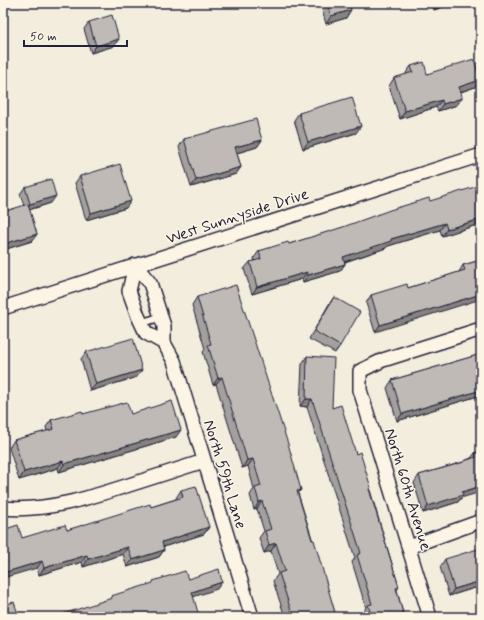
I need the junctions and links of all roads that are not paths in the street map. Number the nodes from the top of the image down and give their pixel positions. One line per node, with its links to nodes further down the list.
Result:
1 (481, 155): 2 (street, West Sunnyside Drive)
2 (135, 265): 3 (street, West Sunnyside Drive); 4 (street, North 59th Lane); 5 (street)
3 (3, 308)
4 (161, 318): 5 (lane); 7 (street, North 59th Lane)
5 (141, 323): 7 (street)
6 (481, 329): 11 (street, North 60th Avenue)
7 (164, 342): 8 (street, North 59th Lane)
8 (204, 461): 9 (street); 12 (street, North 59th Lane)
9 (3, 508)
10 (481, 521): 11 (street)
11 (409, 547): 13 (street, North 60th Avenue)
12 (252, 617)
13 (430, 617)

